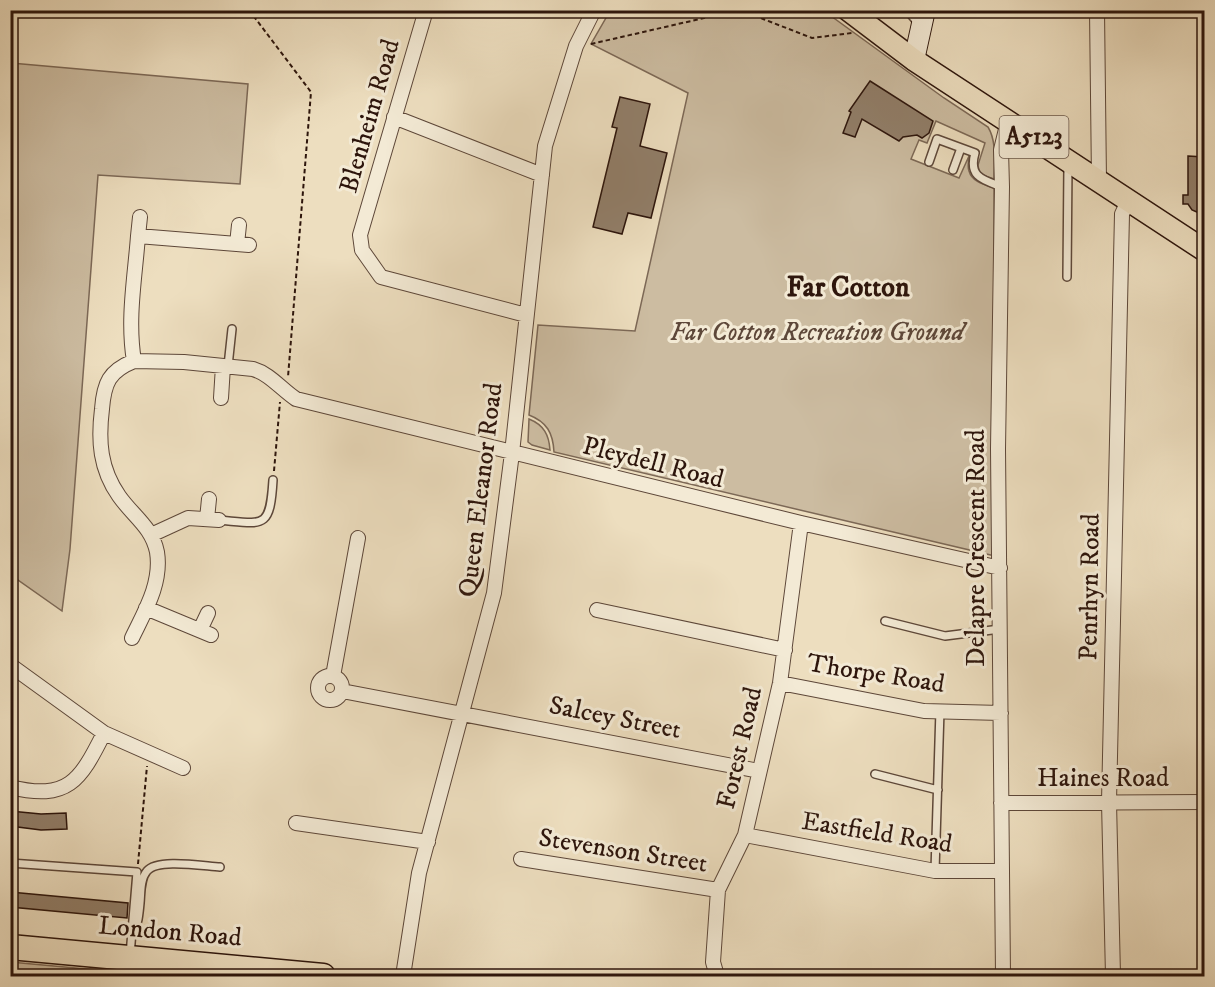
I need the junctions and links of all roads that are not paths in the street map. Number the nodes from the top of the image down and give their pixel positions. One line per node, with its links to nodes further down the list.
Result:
1 (426, 10): 8 (street, Blenheim Road)
2 (594, 10): 14 (street, Queen Eleanor Road)
3 (907, 10): 6 (lane)
4 (1097, 10): 15 (street)
5 (856, 17): 7 (main road, A5123)
6 (923, 19): 7 (street)
7 (914, 60): 9 (main road, A5123)
8 (394, 117): 14 (street); 23 (street, Blenheim Road)
9 (1008, 121): 11 (main road, A5123); 16 (street, Delapre Crescent Road)
10 (962, 148): 12 (lane); 13 (lane); 16 (lane)
11 (1068, 160): 15 (main road, A5123); 22 (lane)
12 (929, 162)
13 (953, 170)
14 (542, 175): 23 (street, Queen Eleanor Road)
15 (1100, 181): 17 (main road, A5123)
16 (1002, 187): 35 (street, Delapre Crescent Road)
17 (1128, 201): 21 (main road, A5123); 57 (street, Penrhyn Road)
18 (140, 217): 20 (street)
19 (239, 225): 20 (street)
20 (138, 236): 25 (street)
21 (1204, 250)
22 (1067, 277)
23 (526, 315): 28 (street, Queen Eleanor Road)
24 (232, 329): 26 (lane)
25 (134, 361): 26 (street); 33 (street)
26 (226, 366): 27 (street); 28 (street, Pleydell Road)
27 (221, 398)
28 (512, 453): 32 (street, Pleydell Road); 48 (street, Queen Eleanor Road)
29 (273, 480): 31 (lane)
30 (209, 499): 31 (street)
31 (213, 520): 33 (street)
32 (801, 523): 35 (street, Pleydell Road); 42 (street, Forest Road)
33 (151, 534): 36 (street)
34 (358, 538): 44 (street)
35 (1000, 568): 40 (street, Delapre Crescent Road)
36 (147, 608): 38 (street); 41 (street)
37 (597, 609): 42 (street)
38 (208, 613)
39 (885, 621): 40 (lane)
40 (1000, 629): 49 (street, Delapre Crescent Road)
41 (132, 638)
42 (785, 650): 45 (street, Forest Road)
43 (10, 666): 50 (street)
44 (333, 676): 46 (street); 46 (street)
45 (780, 683): 47 (street, Thorpe Road); 52 (street, Forest Road)
46 (342, 691): 48 (street, Salcey Street)
47 (940, 710): 49 (street, Thorpe Road); 55 (lane)
48 (462, 713): 52 (street, Salcey Street); 61 (street, Queen Eleanor Road)
49 (1001, 713): 56 (street, Delapre Crescent Road)
50 (104, 733): 51 (street); 54 (street)
51 (183, 768)
52 (759, 771): 60 (street, Forest Road)
53 (875, 774): 55 (lane)
54 (10, 787)
55 (938, 790): 66 (lane)
56 (1001, 802): 57 (street, Haines Road); 65 (street, Delapre Crescent Road)
57 (1109, 802): 58 (street, Haines Road); 74 (street, Penrhyn Road)
58 (1204, 802)
59 (296, 823): 61 (street)
60 (745, 835): 66 (street, Eastfield Road); 67 (street, Forest Road)
61 (428, 842): 71 (street, Queen Eleanor Road)
62 (521, 859): 67 (street, Stevenson Street)
63 (10, 863): 69 (lane)
64 (220, 867): 69 (lane)
65 (1002, 871): 66 (street, Eastfield Road); 73 (street, Delapre Crescent Road)
66 (935, 872)
67 (718, 890): 72 (street, Forest Road)
68 (10, 947): 69 (highway, London Road)
69 (130, 948): 70 (highway, London Road)
70 (323, 976)
71 (403, 976)
72 (717, 976)
73 (1003, 976)
74 (1113, 976)

